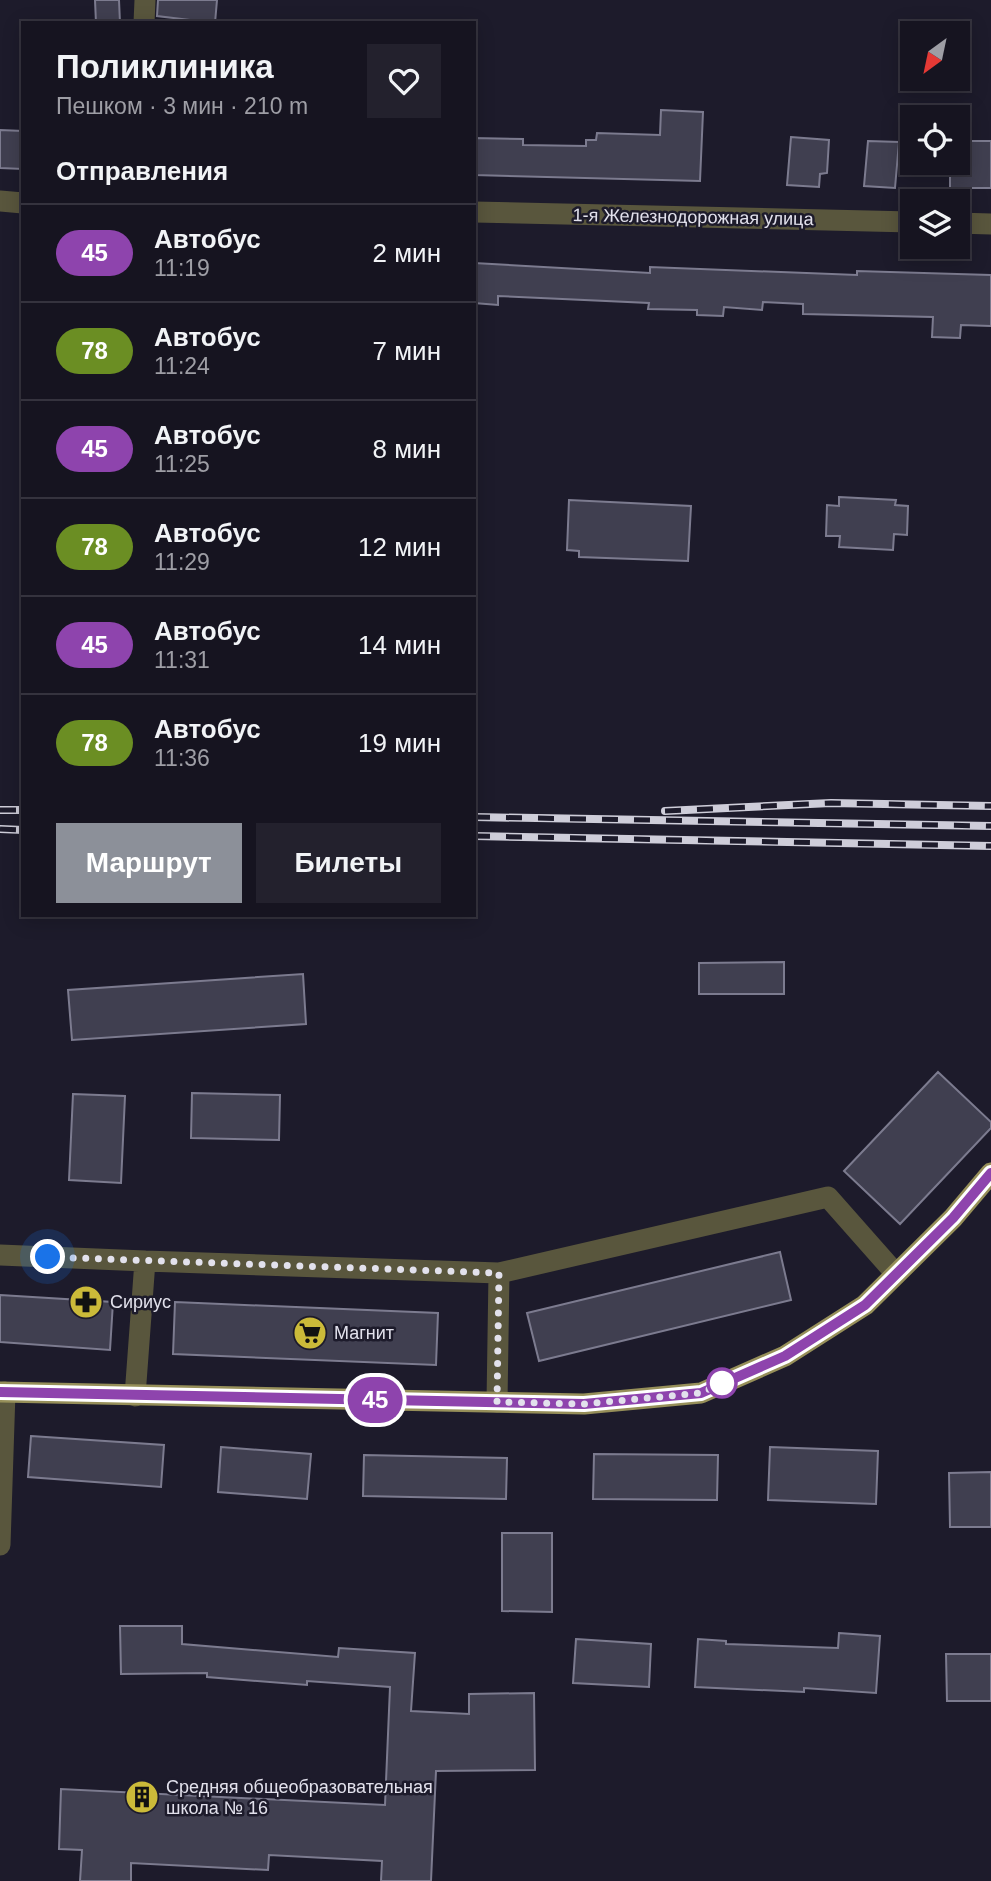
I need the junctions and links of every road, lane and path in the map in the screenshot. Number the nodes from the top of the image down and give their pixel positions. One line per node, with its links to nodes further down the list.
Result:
1 (145, 0): 2 (street)
2 (144, 21)
3 (0, 201): 4 (street)
4 (21, 202)
5 (476, 212): 6 (street, 1-я Железнодорожная улица)
6 (900, 222)
7 (970, 223): 8 (street)
8 (991, 224)
9 (991, 1173): 10 (main road)
10 (983, 1195): 14 (main road)
11 (0, 1255): 12 (street)
12 (145, 1261): 13 (street); 16 (street)
13 (499, 1273): 14 (street); 17 (street)
14 (896, 1274): 17 (main road)
15 (3, 1392): 16 (main road); 18 (street)
16 (135, 1396): 17 (main road)
17 (497, 1402)
18 (0, 1545)

